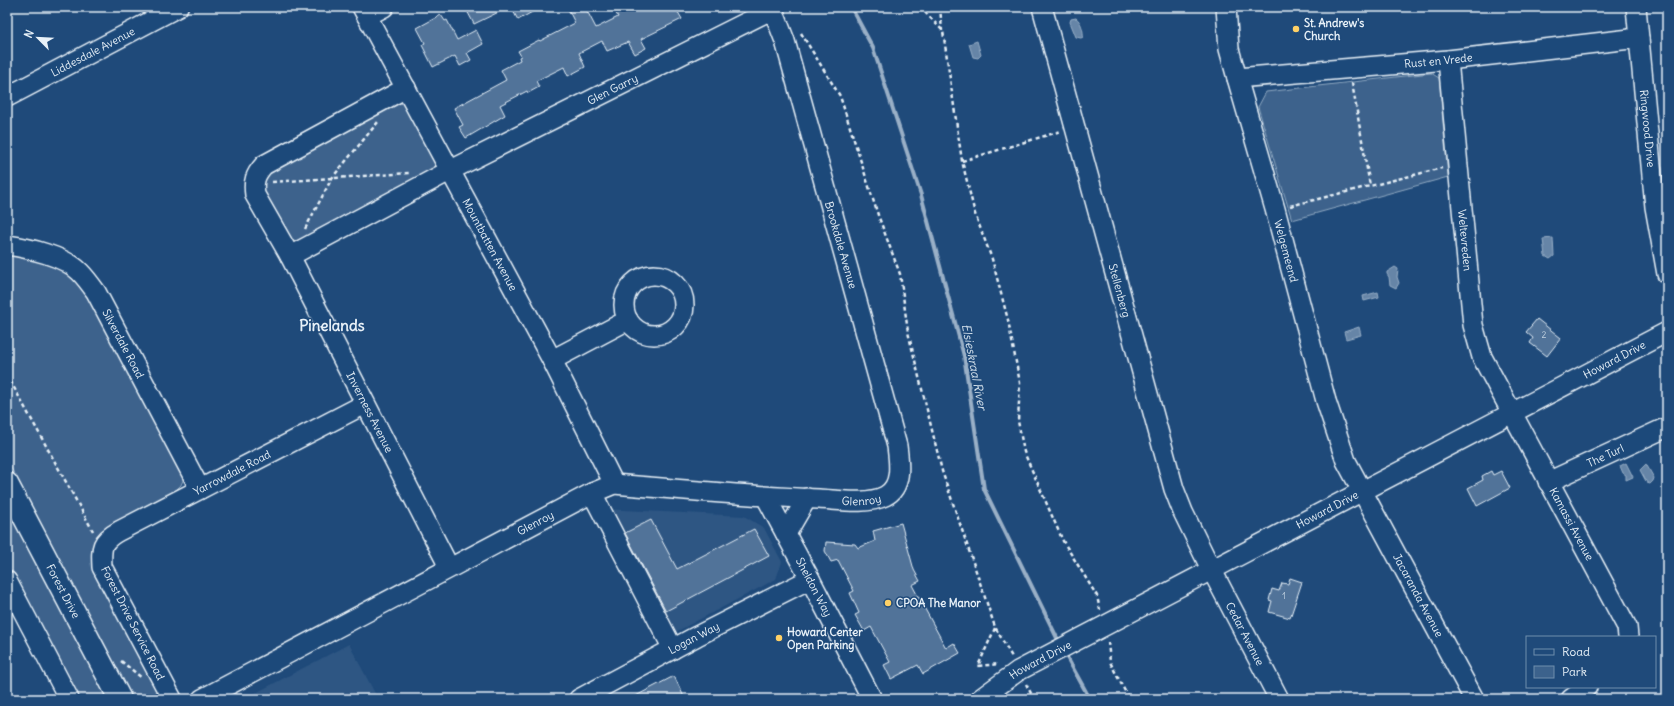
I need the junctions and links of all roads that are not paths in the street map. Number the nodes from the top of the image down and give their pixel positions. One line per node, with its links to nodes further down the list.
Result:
1 (178, 7): 12 (street, Liddesdale Avenue)
2 (384, 7): 7 (street)
3 (1042, 7): 35 (street, Stellenberg)
4 (1226, 7): 10 (street, Welgemeend)
5 (1636, 7): 8 (street, Ringwood Drive)
6 (773, 8): 13 (street, Glen Garry); 26 (street, Brookdale Avenue)
7 (364, 12): 11 (street, Mountbatten Avenue)
8 (1639, 38): 9 (street, Rust en Vrede); 16 (street, Ringwood Drive)
9 (1448, 60): 10 (street, Rust en Vrede); 21 (street, Weltevreden)
10 (1237, 78): 28 (street, Welgemeend)
11 (406, 88): 13 (street, Mountbatten Avenue); 15 (street, Inverness Avenue)
12 (7, 97)
13 (451, 170): 15 (street); 19 (street, Mountbatten Avenue)
14 (7, 245): 27 (street, Silverdale Road)
15 (290, 256): 20 (street, Inverness Avenue)
16 (1667, 274)
17 (628, 320): 19 (street)
18 (1667, 332): 21 (street, Howard Drive)
19 (552, 360): 25 (street, Mountbatten Avenue)
20 (365, 404): 27 (street, Yarrowdale Road); 34 (street, Inverness Avenue)
21 (1512, 412): 23 (street, Kamassi Avenue); 28 (street, Howard Drive)
22 (1663, 429): 23 (street, The Turl)
23 (1548, 482): 38 (street, Kamassi Avenue)
24 (7, 484): 43 (main road, Forest Drive)
25 (614, 484): 29 (street, Glenroy); 30 (street, Glenroy)
26 (896, 484): 31 (street, Glenroy)
27 (200, 489): 33 (street, Yarrowdale Road)
28 (1362, 491): 35 (street, Howard Drive); 49 (street, Jacaranda Avenue)
29 (592, 493): 34 (street, Glenroy); 39 (street)
30 (766, 497): 31 (street, Glenroy); 32 (street, Sheldon Way)
31 (807, 498): 32 (street)
32 (786, 534): 36 (street, Sheldon Way)
33 (98, 539): 44 (street, Forest Drive Service Road)
34 (449, 567): 45 (street, Glenroy)
35 (1211, 569): 41 (street, Howard Drive); 48 (street, Cedar Avenue)
36 (810, 579): 39 (street, Logan Way); 47 (street, Sheldon Way)
37 (7, 581): 42 (street)
38 (1628, 636)
39 (673, 649): 46 (street, Logan Way)
40 (1586, 688): 50 (street)
41 (987, 697)
42 (69, 699)
43 (120, 699)
44 (172, 699)
45 (202, 699)
46 (579, 699)
47 (872, 699)
48 (1279, 699)
49 (1474, 699)
50 (1571, 699)

